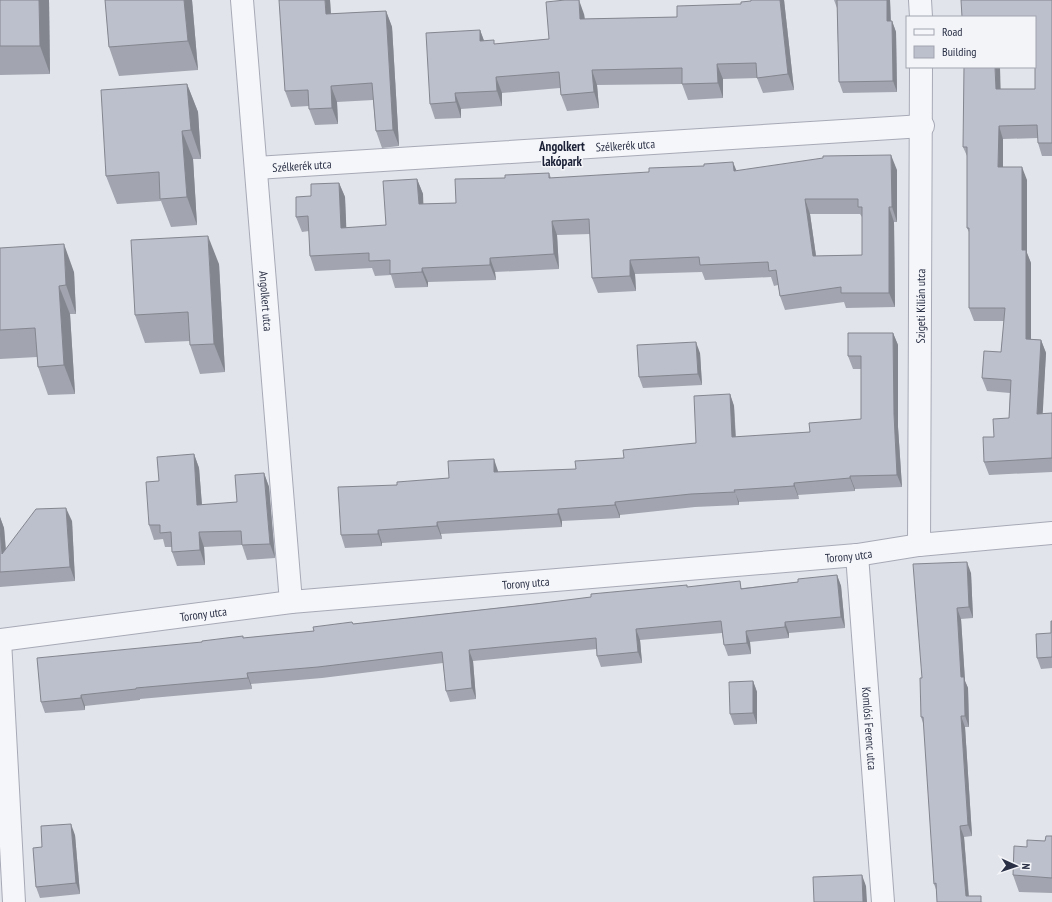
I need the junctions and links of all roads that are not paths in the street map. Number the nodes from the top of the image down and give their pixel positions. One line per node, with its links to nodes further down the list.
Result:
1 (242, 0): 6 (street, Angolkert utca)
2 (920, 0): 3 (street)
3 (920, 16)
4 (921, 68): 5 (street, Szigeti Kilián utca)
5 (922, 126): 6 (street, Szélkerék utca); 8 (street, Szigeti Kilián utca)
6 (256, 168): 10 (street, Angolkert utca)
7 (1052, 533): 8 (street, Torony utca)
8 (919, 545): 9 (street, Torony utca)
9 (857, 555): 10 (street, Torony utca); 13 (street, Komlósi Ferenc utca)
10 (291, 602): 11 (street, Torony utca)
11 (0, 640): 12 (street)
12 (14, 902)
13 (883, 902)

